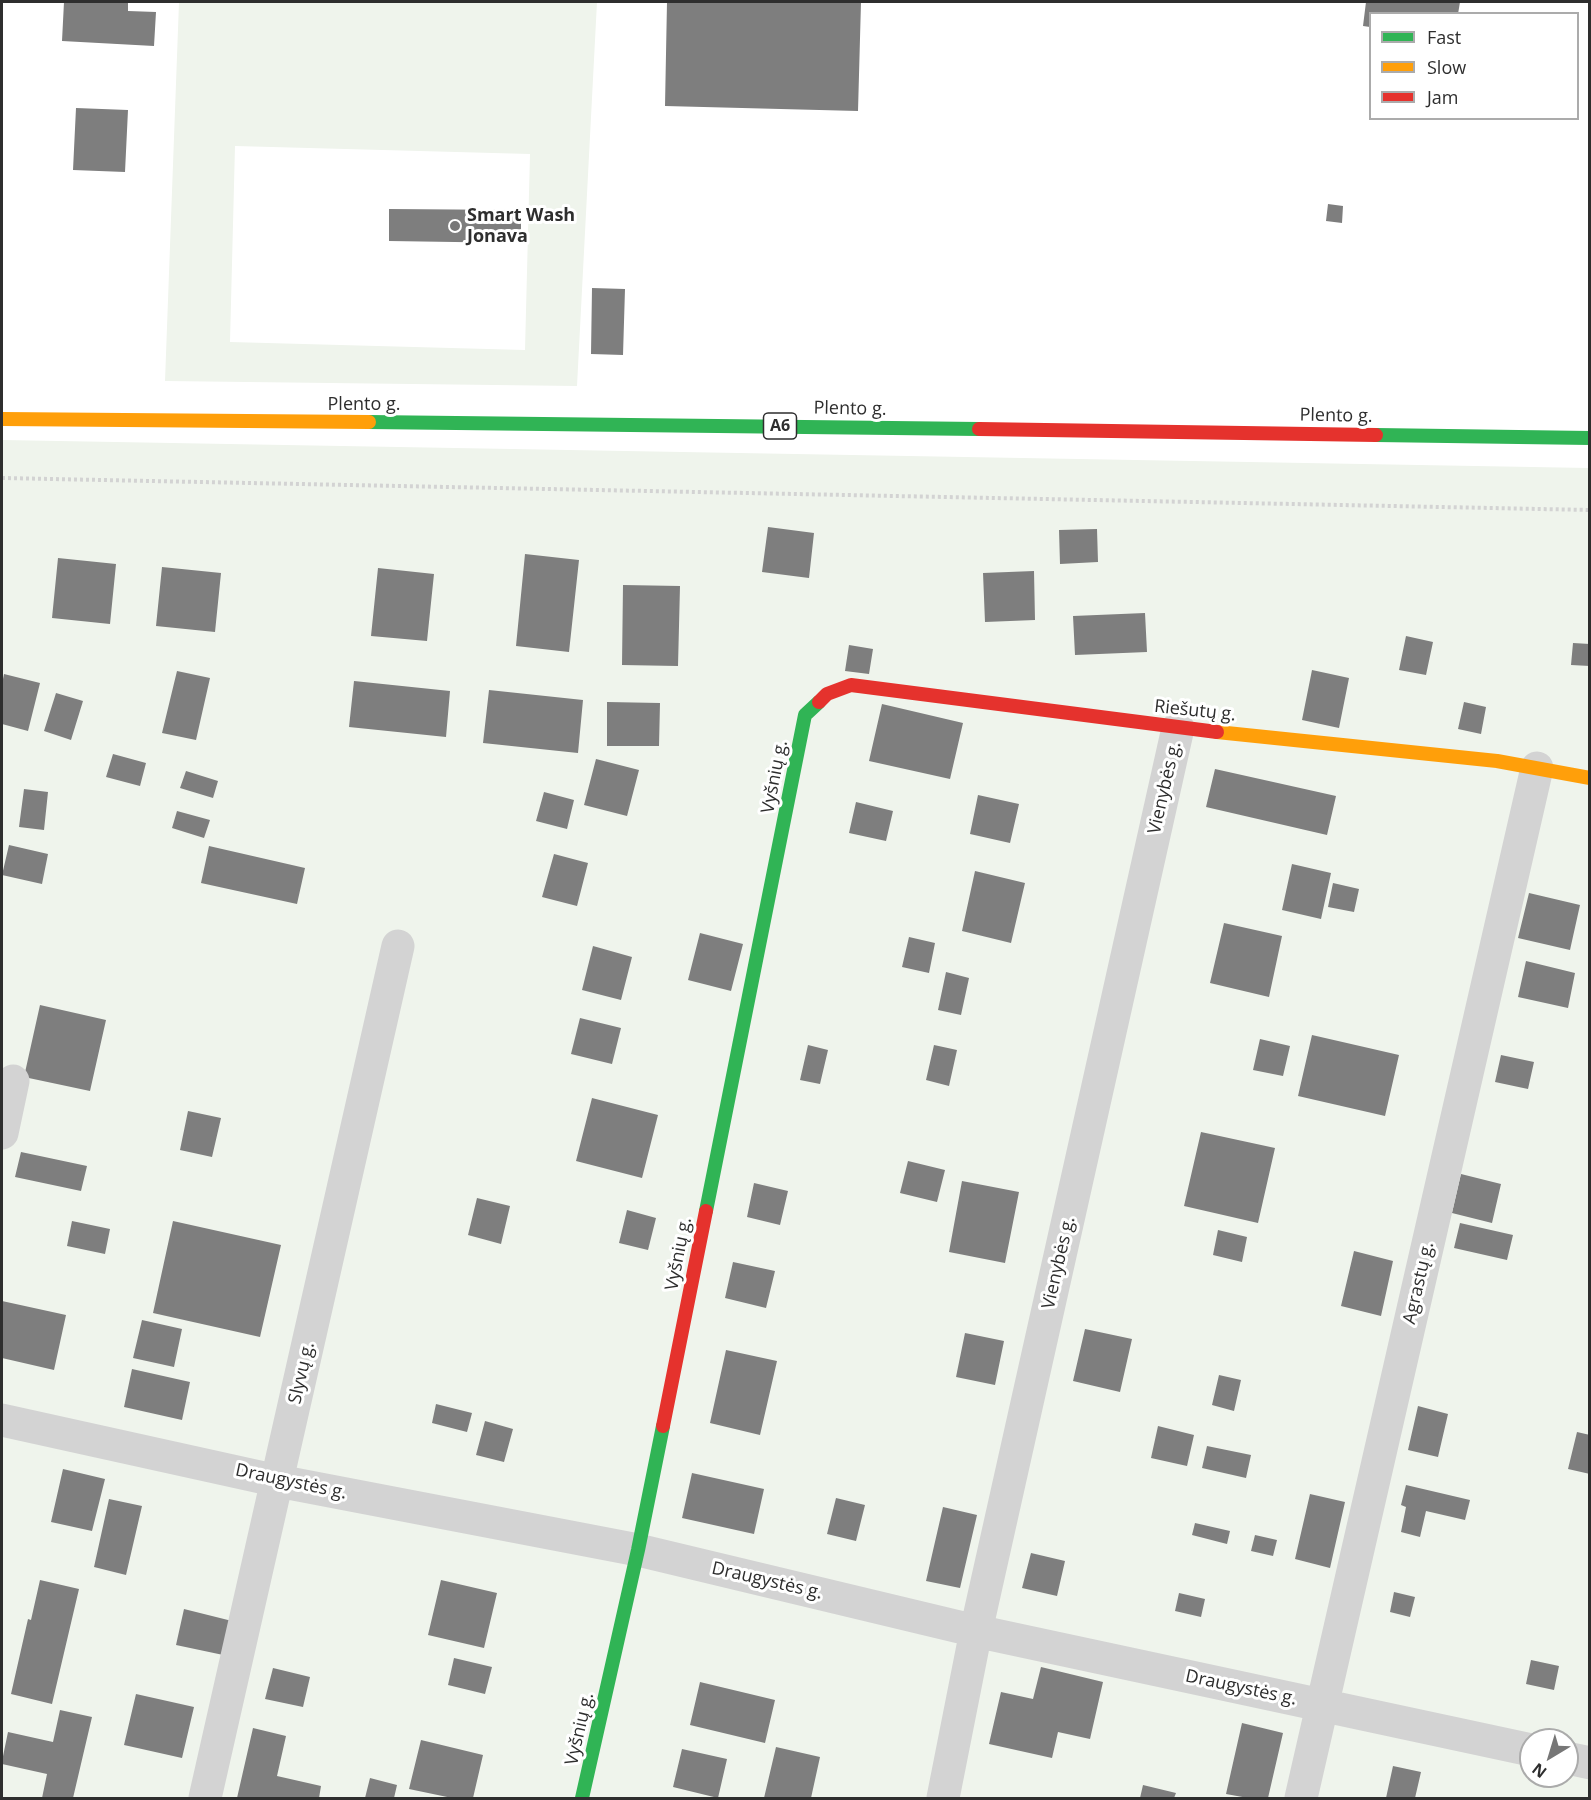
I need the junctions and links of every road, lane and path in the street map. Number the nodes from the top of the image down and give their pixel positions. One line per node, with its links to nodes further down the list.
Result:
1 (2, 419): 2 (main road, Plento g. / A6)
2 (1590, 438)
3 (2, 478): 4 (path)
4 (1590, 510)
5 (805, 715): 6 (main road, Riešutų g.); 14 (main road, Vyšnių g.)
6 (1178, 728): 7 (main road, Riešutų g.); 15 (street, Vienybės g.)
7 (1537, 768): 8 (main road, Riešutų g.); 16 (street, Agrastų g.)
8 (1590, 778)
9 (399, 946): 13 (street, Slyvų g.)
10 (13, 1081): 11 (street)
11 (2, 1133)
12 (2, 1420): 13 (street, Draugystės g.)
13 (278, 1480): 14 (street, Draugystės g.); 18 (street, Slyvų g.)
14 (638, 1550): 15 (street, Draugystės g.); 19 (main road, Vyšnių g.)
15 (976, 1631): 16 (street, Draugystės g.); 20 (street, Vienybės g.)
16 (1323, 1705): 17 (street, Draugystės g.); 21 (street, Agrastų g.)
17 (1519, 1747)
18 (205, 1798)
19 (582, 1798)
20 (943, 1798)
21 (1301, 1798)

